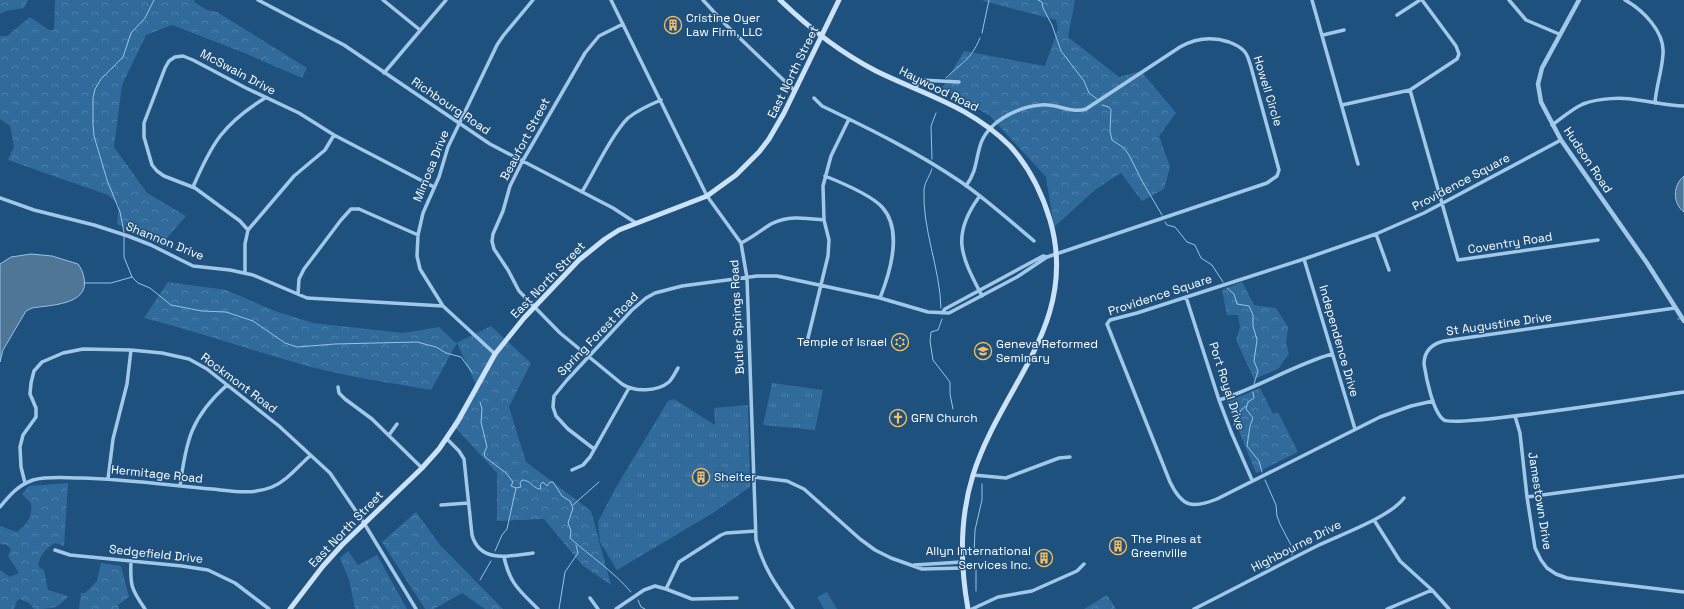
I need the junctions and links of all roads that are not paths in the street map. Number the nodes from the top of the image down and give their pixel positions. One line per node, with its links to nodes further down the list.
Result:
1 (258, 0): 21 (street, Richbourg Road)
2 (383, 0): 16 (street)
3 (446, 0): 16 (street)
4 (533, 0): 33 (street, Mimosa Drive)
5 (611, 0): 15 (street, Butler Springs Road)
6 (703, 0): 25 (street)
7 (780, 0): 20 (main road, Haywood Road)
8 (840, 0): 20 (main road, East North Street)
9 (1312, 0): 19 (street)
10 (1421, 0): 14 (street); 24 (street)
11 (1509, 0): 18 (street)
12 (1579, 0): 18 (street, Hudson Road)
13 (1625, 0): 29 (street)
14 (1398, 15)
15 (623, 24): 28 (street, Butler Springs Road); 38 (street, Beaufort Street)
16 (420, 30): 21 (street)
17 (1344, 30): 19 (street)
18 (1559, 34): 34 (street, Hudson Road)
19 (1323, 35): 30 (street)
20 (822, 36): 23 (main road, Haywood Road); 25 (main road, East North Street)
21 (384, 73): 33 (street, Richbourg Road)
22 (959, 82): 23 (street)
23 (915, 88): 35 (main road, Haywood Road)
24 (1410, 90): 30 (street); 48 (street, Coventry Road)
25 (795, 91): 45 (main road, East North Street)
26 (265, 98): 36 (street, McSwain Drive); 42 (street); 42 (street, McSwain Drive)
27 (814, 98): 32 (street)
28 (661, 100): 44 (street); 45 (street, Butler Springs Road)
29 (1655, 103): 31 (street); 34 (street)
30 (1342, 105): 39 (street)
31 (1684, 106)
32 (849, 119): 40 (street); 41 (street)
33 (459, 124): 38 (street, Richbourg Road); 43 (street, Mimosa Drive)
34 (1552, 125): 37 (street, Hudson Road)
35 (989, 128): 41 (street, Howell Circle); 57 (main road, Haywood Road); 57 (street, Howell Circle)
36 (334, 135): 43 (street, McSwain Drive); 51 (street)
37 (1561, 140): 48 (street, Providence Square); 71 (street, Hudson Road)
38 (522, 162): 44 (street, Richbourg Road); 70 (street, Beaufort Street)
39 (1358, 164)
40 (825, 176): 49 (street); 68 (street)
41 (966, 186): 46 (street)
42 (193, 187): 51 (street, McSwain Drive)
43 (434, 187): 53 (street, Mimosa Drive)
44 (582, 192): 50 (street, Richbourg Road)
45 (708, 196): 50 (main road, East North Street); 56 (street, Butler Springs Road)
46 (979, 197): 55 (street); 64 (street)
47 (0, 198): 61 (street, Shannon Drive)
48 (1442, 204): 52 (street, Providence Square); 54 (street, Coventry Road)
49 (824, 220): 56 (street); 63 (street)
50 (636, 223): 70 (main road, East North Street)
51 (248, 230): 61 (street)
52 (1376, 234): 59 (street, Providence Square); 60 (street)
53 (418, 235): 65 (street); 69 (street, Mimosa Drive)
54 (1598, 240)
55 (1034, 241)
56 (741, 243): 62 (street, Butler Springs Road)
57 (1056, 254): 58 (street, Spring Forest Road); 96 (main road, Haywood Road)
58 (1047, 257): 64 (street, Spring Forest Road); 66 (street, Spring Forest Road)
59 (1304, 259): 67 (street, Providence Square); 77 (street, Independence Drive)
60 (1389, 270)
61 (245, 273): 65 (street, Shannon Drive)
62 (747, 278): 63 (street, Spring Forest Road); 78 (street, Spring Forest Road); 98 (street, Butler Springs Road)
63 (821, 285): 68 (street, Spring Forest Road); 74 (street)
64 (979, 290): 66 (street); 72 (street, Spring Forest Road)
65 (298, 294): 69 (street, Shannon Drive)
66 (982, 296): 72 (street, Spring Forest Road)
67 (1186, 297): 84 (street, Port Royal Drive); 100 (street, Providence Square)
68 (880, 298): 72 (street, Spring Forest Road)
69 (443, 306): 76 (street)
70 (534, 307): 76 (main road, East North Street); 78 (street, Beaufort Street)
71 (1676, 308): 73 (street, Hudson Road); 85 (street, St Augustine Drive)
72 (942, 313)
73 (1684, 321)
74 (807, 342)
75 (131, 350): 80 (street, Rockmont Road); 99 (street); 101 (street, Rockmont Road)
76 (495, 354): 90 (main road, East North Street)
77 (1332, 354): 84 (street); 88 (street, Independence Drive)
78 (588, 358): 82 (street, Beaufort Street); 91 (street, Spring Forest Road)
79 (678, 368): 82 (street)
80 (226, 385): 92 (street, Rockmont Road); 102 (street)
81 (338, 387): 89 (street)
82 (629, 388): 91 (street)
83 (1684, 392): 86 (street, St Augustine Drive)
84 (1219, 400): 100 (street, Port Royal Drive)
85 (1433, 401): 86 (street, St Augustine Drive); 88 (street, Providence Square)
86 (1515, 416): 103 (street, Jamestown Drive)
87 (397, 424): 89 (street)
88 (1355, 429): 100 (street, Providence Square)
89 (389, 435): 94 (street)
90 (447, 438): 94 (main road, East North Street); 105 (street)
91 (594, 449): 95 (street)
92 (310, 456): 102 (street, Hermitage Road); 109 (street, Rockmont Road)
93 (1070, 458): 96 (street)
94 (422, 468): 109 (main road, East North Street)
95 (572, 470)
96 (973, 475): 116 (main road, Haywood Road)
97 (1684, 476): 103 (street)
98 (754, 477): 110 (street, Butler Springs Road); 116 (street)
99 (108, 479): 101 (street, Hermitage Road); 102 (street, Hermitage Road)
100 (1252, 480)
101 (25, 483): 107 (street, Hermitage Road)
102 (180, 486)
103 (1527, 497): 119 (street, Jamestown Drive)
104 (1404, 498): 108 (street, Highbourne Drive)
105 (468, 503): 106 (street); 113 (street)
106 (441, 505)
107 (0, 507)
108 (1374, 520): 118 (street); 132 (street, Highbourne Drive)
109 (364, 523): 124 (main road, East North Street); 125 (street, Rockmont Road)
110 (756, 531): 117 (street); 129 (street, Butler Springs Road)
111 (55, 550): 114 (street, Sedgefield Drive)
112 (533, 553): 113 (street)
113 (504, 557): 126 (street)
114 (131, 561): 122 (street); 123 (street, Sedgefield Drive)
115 (1084, 564): 131 (street)
116 (962, 565): 130 (main road, Haywood Road)
117 (666, 588): 121 (street); 128 (street)
118 (1432, 590): 133 (street); 134 (street)
119 (1684, 592)
120 (590, 598): 127 (street)
121 (737, 598)
122 (146, 609)
123 (269, 609)
124 (290, 609)
125 (416, 609)
126 (538, 609)
127 (598, 609)
128 (616, 609)
129 (792, 609)
130 (968, 609)
131 (972, 609)
132 (1194, 609)
133 (1388, 609)
134 (1449, 609)

